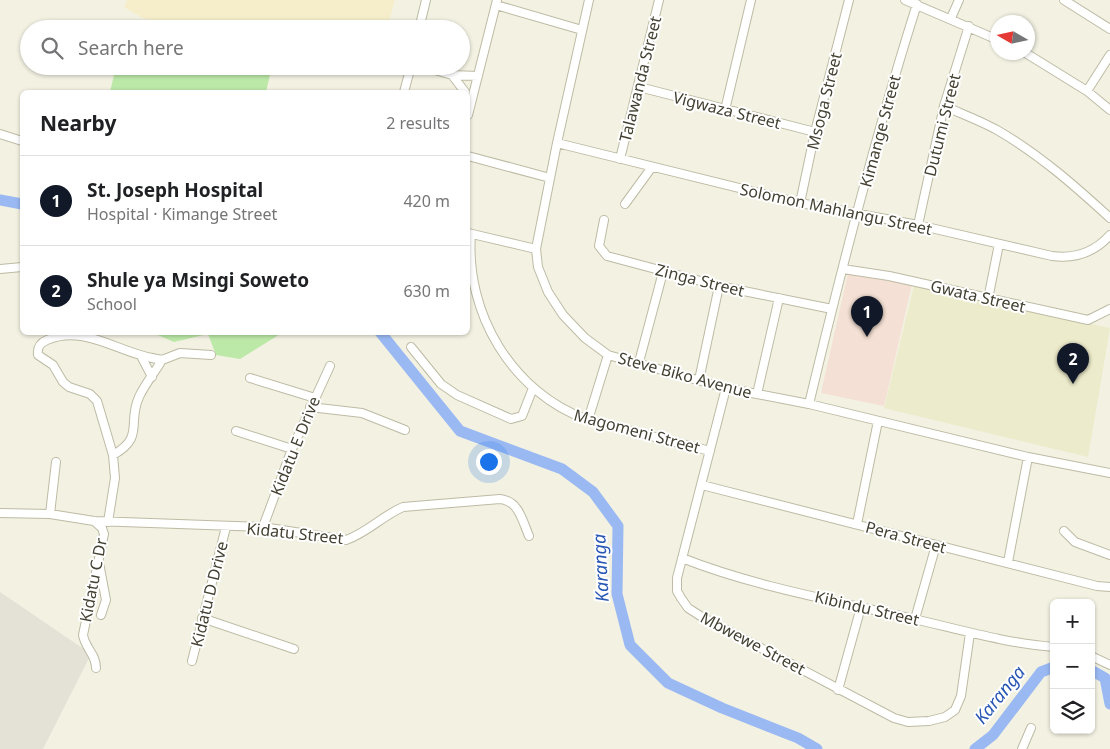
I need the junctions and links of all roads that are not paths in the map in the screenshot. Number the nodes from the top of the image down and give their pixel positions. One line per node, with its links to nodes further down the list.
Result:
1 (426, 0): 12 (street)
2 (589, 0): 15 (street, Steve Biko Avenue)
3 (659, 0): 22 (street, Talawanda Street)
4 (751, 0): 28 (street)
5 (849, 0): 30 (street, Msoga Street)
6 (905, 0): 10 (street)
7 (959, 0): 11 (street)
8 (1064, 0): 14 (street)
9 (496, 3): 15 (street); 21 (street)
10 (917, 4): 11 (street); 40 (street, Kimange Street)
11 (951, 18): 13 (street)
12 (421, 20)
13 (969, 26): 16 (street); 27 (street, Dutumi Street)
14 (1110, 29)
15 (582, 30): 33 (street, Steve Biko Avenue)
16 (990, 36)
17 (1110, 55): 25 (street)
18 (1035, 59): 25 (street)
19 (408, 75): 23 (street)
20 (452, 75): 21 (street); 24 (street)
21 (478, 76): 26 (street)
22 (639, 87): 28 (street, Vigwaza Street); 35 (street, Talawanda Street)
23 (404, 90)
24 (463, 90)
25 (1088, 91): 29 (street)
26 (470, 98)
27 (944, 106): 41 (street); 43 (street, Dutumi Street)
28 (725, 110): 30 (street, Vigwaza Street)
29 (1110, 110)
30 (815, 132): 38 (street, Msoga Street)
31 (0, 134): 32 (street)
32 (20, 140)
33 (557, 143): 35 (street, Solomon Mahlangu Street); 37 (street, Steve Biko Avenue)
34 (470, 157): 37 (street)
35 (620, 159): 36 (street, Solomon Mahlangu Street)
36 (652, 167): 38 (street, Solomon Mahlangu Street); 39 (street)
37 (550, 178): 47 (street, Steve Biko Avenue)
38 (800, 203): 40 (street, Solomon Mahlangu Street)
39 (625, 204)
40 (857, 213): 43 (street, Solomon Mahlangu Street); 50 (street, Kimange Street)
41 (1110, 218)
42 (604, 220): 51 (street, Zinga Street)
43 (918, 225): 46 (street, Solomon Mahlangu Street)
44 (470, 233): 47 (street); 67 (street, Magomeni Street)
45 (1110, 235): 46 (street, Solomon Mahlangu Street)
46 (998, 244): 54 (street)
47 (536, 249): 59 (street, Steve Biko Avenue)
48 (20, 266): 49 (street)
49 (0, 269)
50 (843, 269): 54 (street, Gwata Street); 55 (street, Kimange Street)
51 (663, 272): 52 (street, Zinga Street); 62 (street)
52 (719, 286): 53 (street, Zinga Street); 66 (street)
53 (779, 298): 55 (street, Zinga Street); 69 (street)
54 (988, 299): 56 (street, Gwata Street)
55 (832, 309): 71 (street, Kimange Street)
56 (1110, 309)
57 (411, 347): 67 (street)
58 (211, 355): 61 (street)
59 (608, 355): 62 (street, Steve Biko Avenue); 73 (street)
60 (141, 356): 61 (street); 64 (street); 79 (street)
61 (162, 360): 64 (street)
62 (639, 362): 66 (street, Steve Biko Avenue)
63 (330, 366): 70 (street, Kidatu E Drive)
64 (152, 377): 79 (street)
65 (250, 378): 70 (street)
66 (699, 380): 68 (street, Steve Biko Avenue)
67 (533, 388): 73 (street, Magomeni Street)
68 (726, 388): 69 (street, Steve Biko Avenue); 78 (street, Mbwewe Street)
69 (757, 394): 71 (street, Steve Biko Avenue)
70 (315, 398): 72 (street, Kidatu E Drive)
71 (809, 404): 74 (street, Steve Biko Avenue)
72 (310, 408): 75 (street); 77 (street, Kidatu E Drive)
73 (588, 420): 78 (street, Magomeni Street)
74 (878, 421): 80 (street, Steve Biko Avenue); 88 (street)
75 (405, 430)
76 (236, 431): 77 (street)
77 (292, 450): 90 (street, Kidatu E Drive)
78 (710, 452): 83 (street, Mbwewe Street)
79 (113, 455): 87 (street)
80 (1028, 457): 82 (street, Steve Biko Avenue); 97 (street)
81 (56, 462): 85 (street)
82 (1110, 473)
83 (702, 485): 88 (street, Pera Street); 95 (street, Mbwewe Street)
84 (0, 513): 85 (street, Kidatu Street)
85 (50, 514): 86 (street, Kidatu Street)
86 (94, 521): 87 (street, Kidatu Street); 96 (street, Kidatu C Dr)
87 (108, 522): 89 (street, Kidatu Street)
88 (857, 524): 93 (street, Pera Street)
89 (226, 527): 90 (street, Kidatu Street); 101 (street, Kidatu D Drive)
90 (263, 527): 92 (street, Kidatu Street)
91 (1064, 531): 94 (street)
92 (529, 536)
93 (936, 545): 97 (street, Pera Street); 102 (street)
94 (1110, 555)
95 (682, 558): 99 (street, Kibindu Street); 110 (street, Mbwewe Street)
96 (98, 559): 100 (street); 109 (street, Kidatu C Dr)
97 (1008, 562): 98 (street, Pera Street)
98 (1110, 587)
99 (861, 606): 102 (street, Kibindu Street); 110 (street)
100 (101, 615)
101 (202, 618): 105 (street); 107 (street, Kidatu D Drive)
102 (915, 619): 103 (street, Kibindu Street)
103 (970, 633): 104 (street, Kibindu Street); 110 (street, Mbwewe Street)
104 (1050, 646)
105 (294, 649)
106 (1095, 658): 108 (street)
107 (192, 661)
108 (1110, 665)
109 (96, 668)
110 (838, 690)
111 (1031, 728): 112 (street)
112 (1022, 749)

